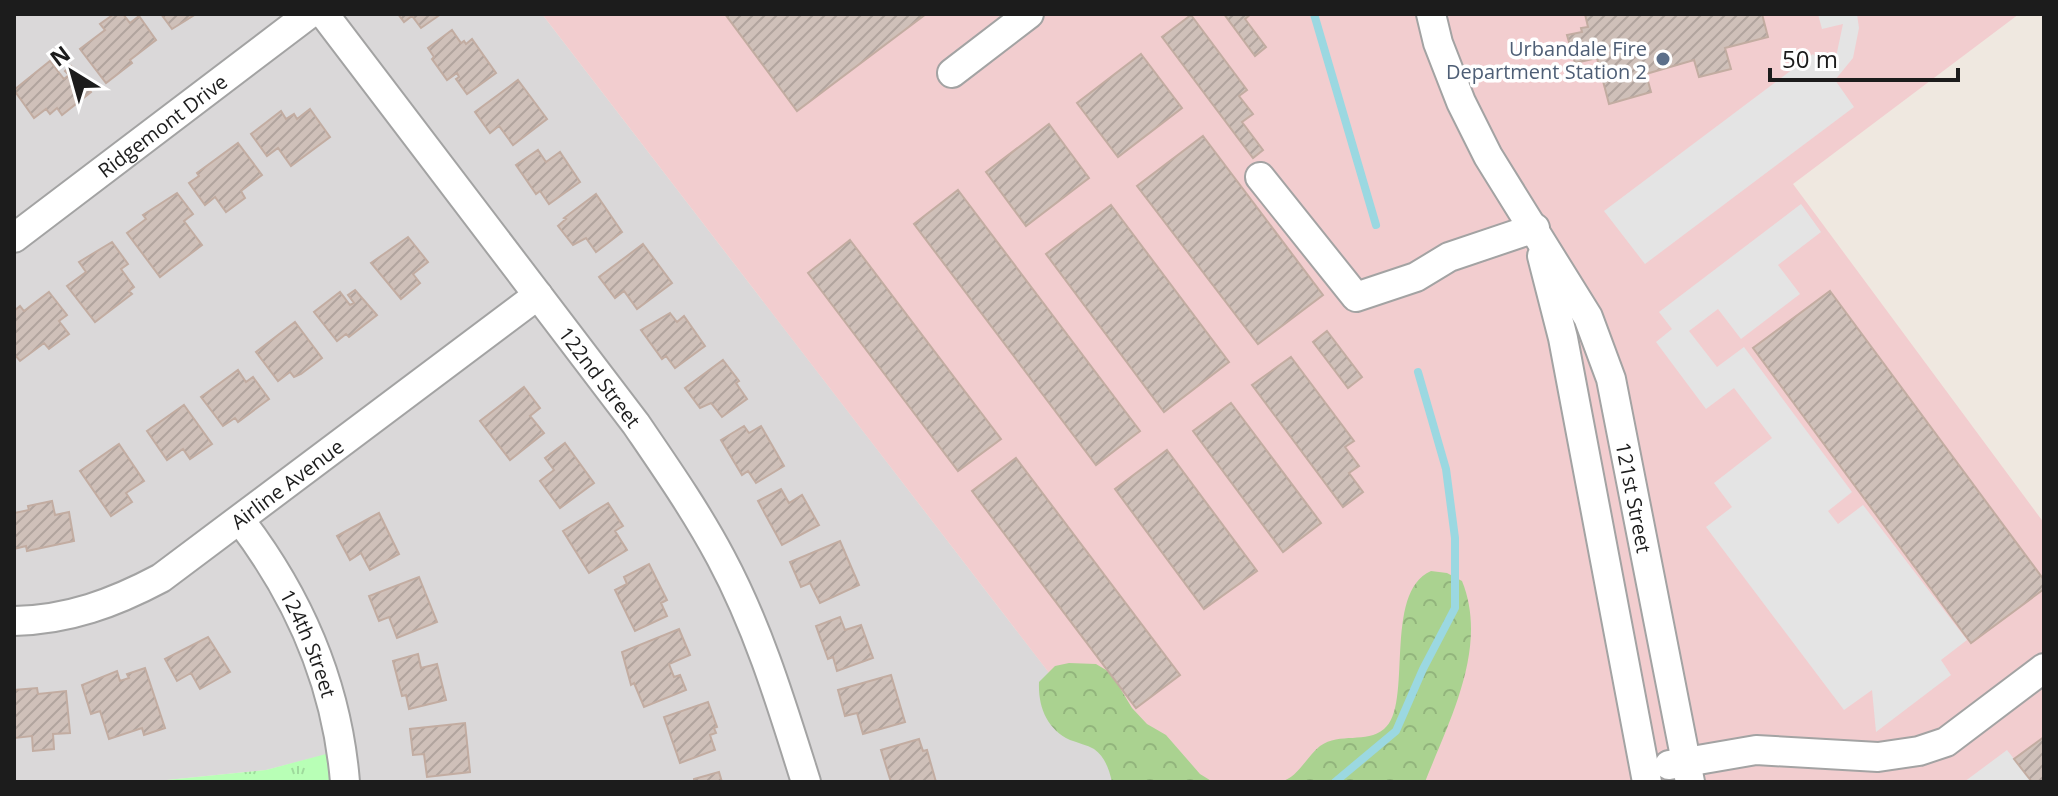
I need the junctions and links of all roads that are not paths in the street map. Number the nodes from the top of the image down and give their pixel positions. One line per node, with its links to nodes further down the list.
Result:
1 (309, 14): 8 (street, Ridgemont Drive)
2 (324, 14): 9 (street, 122nd Street)
3 (1029, 14): 5 (street)
4 (1431, 14): 7 (street, 121st Street)
5 (952, 73)
6 (1260, 177): 7 (street)
7 (1535, 228): 13 (street, 121st Street); 14 (street, 121st Street)
8 (14, 238)
9 (538, 295): 10 (street, Airline Avenue); 16 (street, 122nd Street)
10 (240, 520): 11 (street, Airline Avenue); 15 (street, 124th Street)
11 (14, 621)
12 (2044, 668): 13 (street)
13 (1688, 772): 14 (street)
14 (1646, 775)
15 (345, 782)
16 (806, 782)

